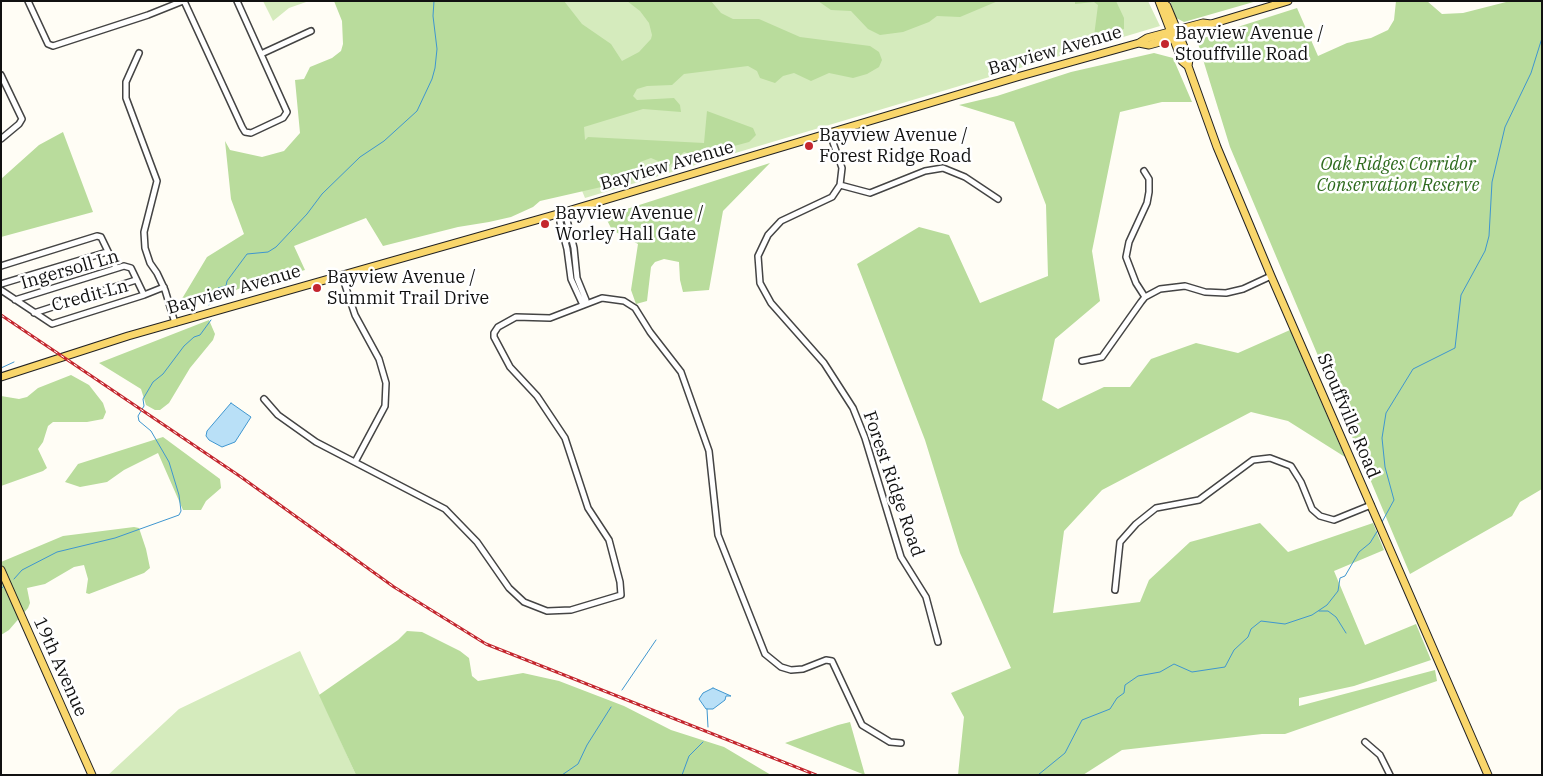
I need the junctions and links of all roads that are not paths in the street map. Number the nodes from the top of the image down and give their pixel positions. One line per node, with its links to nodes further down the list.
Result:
1 (28, 1): 2 (street)
2 (184, 1): 9 (street)
3 (237, 1): 9 (street)
4 (1160, 1): 7 (main road, Stouffville Road)
5 (1288, 1): 7 (main road, Bayview Avenue)
6 (310, 31): 9 (street)
7 (1175, 34): 11 (main road, Bayview Avenue); 21 (main road, Stouffville Road)
8 (140, 53): 24 (street)
9 (261, 54)
10 (1, 75): 12 (street)
11 (830, 134): 14 (street); 16 (main road, Bayview Avenue)
12 (1, 139)
13 (1144, 171): 27 (street)
14 (840, 185): 15 (street); 39 (street, Forest Ridge Road)
15 (998, 199)
16 (562, 213): 20 (main road, Bayview Avenue); 29 (street)
17 (107, 252): 18 (street, Credit Ln); 19 (street, Credit Ln); 23 (street)
18 (1, 266)
19 (116, 268): 22 (street, Ingersoll Ln); 28 (street, Ingersoll Ln)
20 (342, 276): 31 (main road, Bayview Avenue); 35 (street)
21 (1271, 276): 27 (street); 36 (main road, Stouffville Road)
22 (136, 280): 26 (street, Ingersoll Ln); 30 (street)
23 (1, 284)
24 (164, 287): 26 (street, Credit Ln); 31 (street)
25 (1, 290): 28 (street, Credit Ln)
26 (144, 295): 30 (street, Credit Ln)
27 (1145, 296): 32 (street)
28 (16, 300): 30 (street, Credit Ln)
29 (583, 305): 35 (street); 41 (street)
30 (34, 313)
31 (175, 323): 33 (main road, Bayview Avenue)
32 (1082, 361)
33 (1, 377)
34 (264, 399): 35 (street)
35 (355, 462)
36 (1371, 506): 38 (street); 44 (main road, Stouffville Road)
37 (1, 570): 42 (main road, 19th Avenue)
38 (1115, 590)
39 (938, 642)
40 (1365, 742): 43 (street)
41 (901, 743)
42 (92, 775)
43 (1390, 775)
44 (1488, 775)

